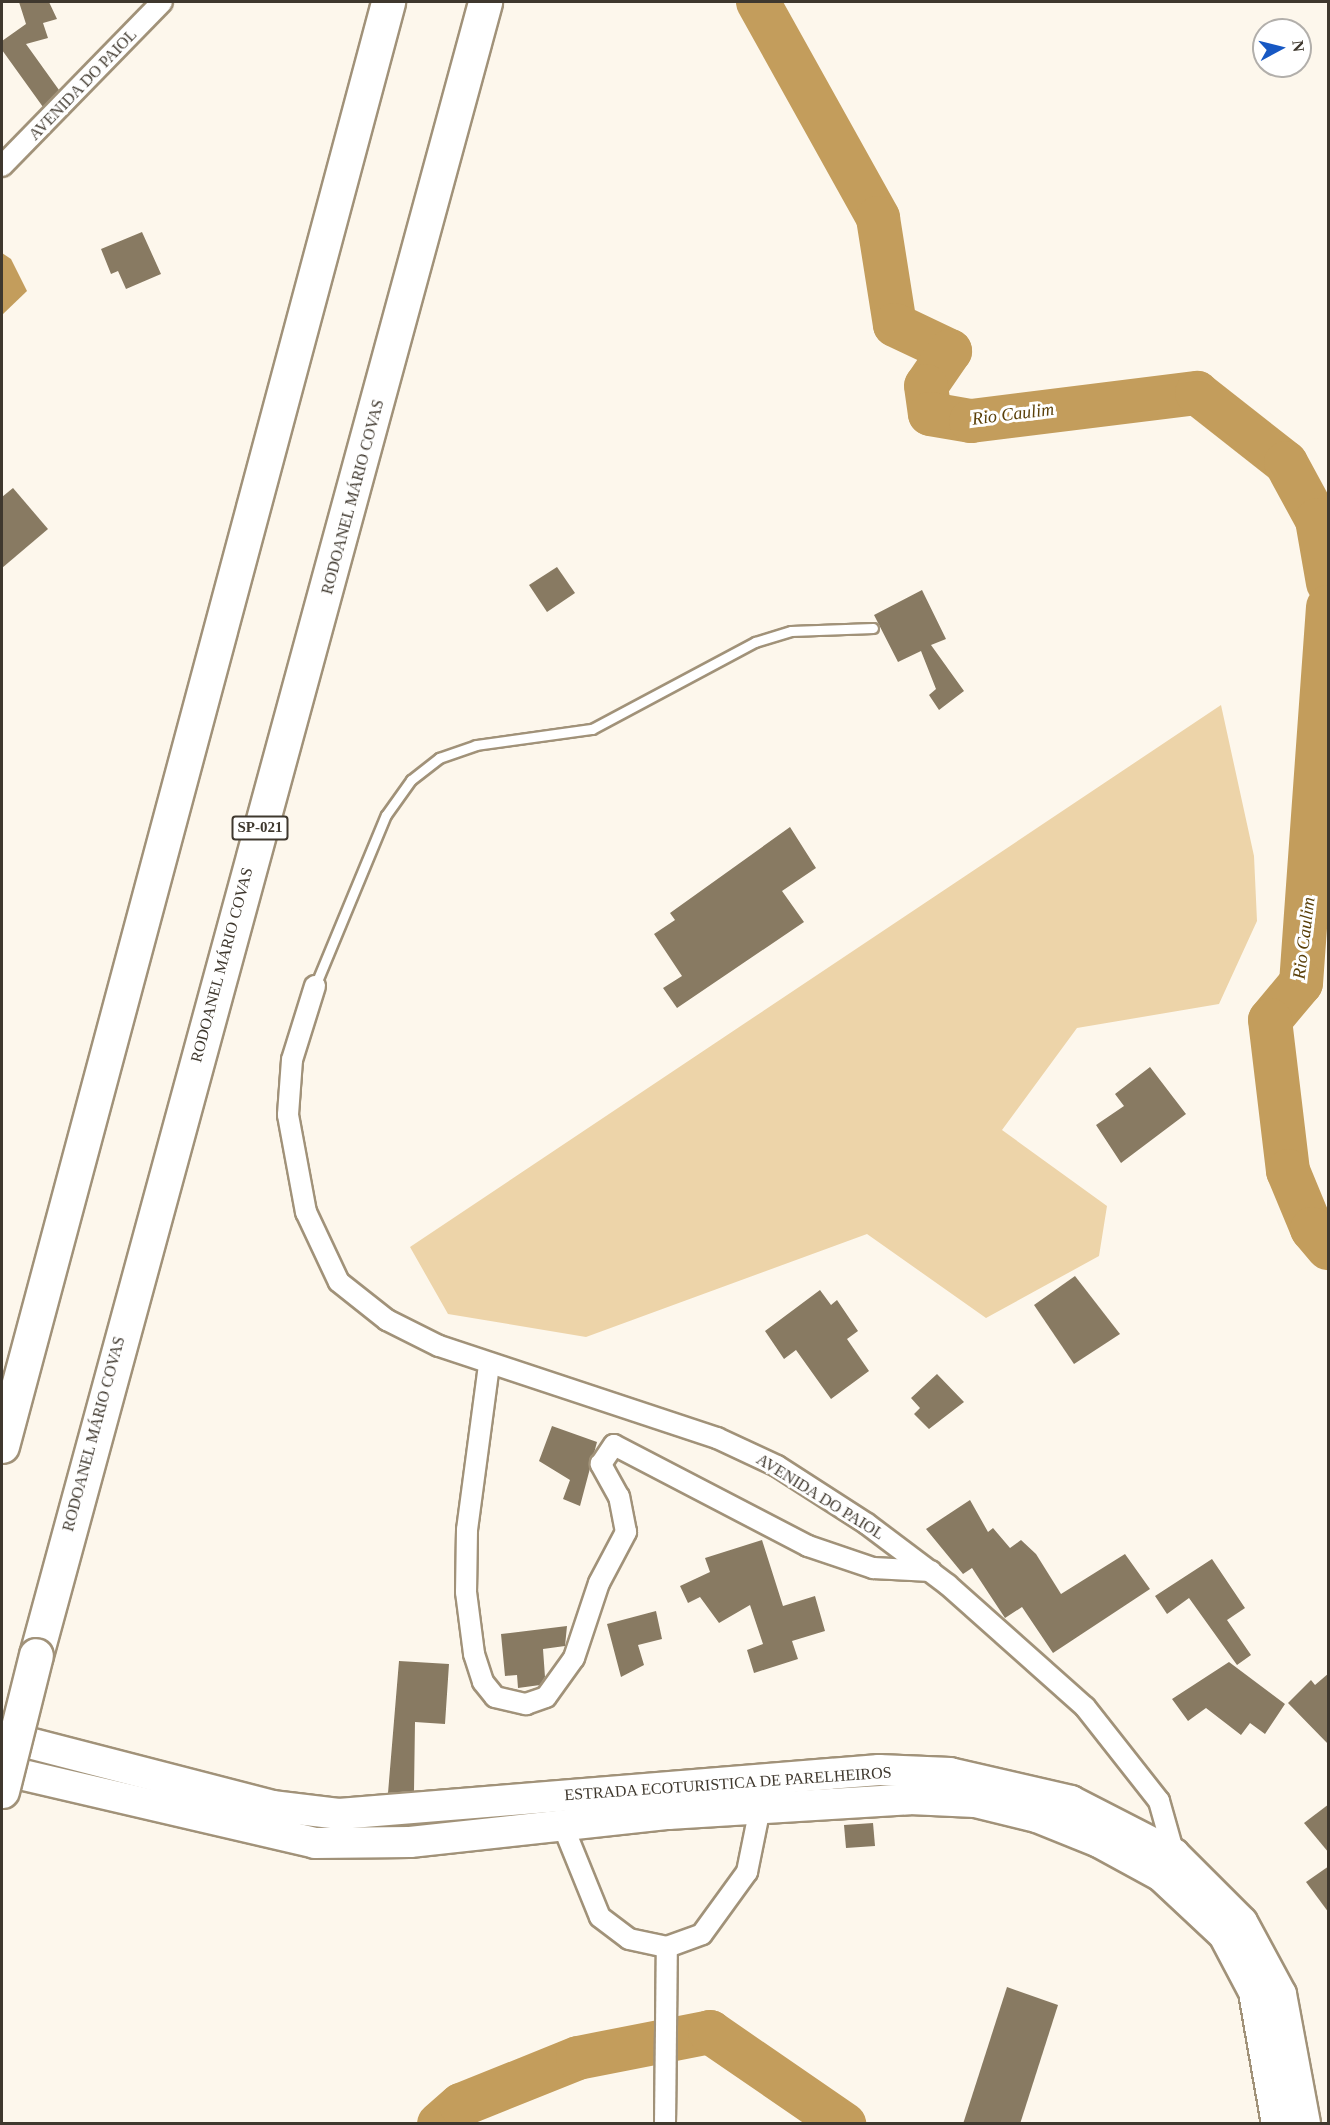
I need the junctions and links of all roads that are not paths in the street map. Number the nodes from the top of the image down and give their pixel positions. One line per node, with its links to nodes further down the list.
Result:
1 (162, 2): 4 (street, AVENIDA DO PAIOL)
2 (388, 2): 8 (highway)
3 (485, 2): 12 (highway, RODOANEL MÁRIO COVAS / SP-021, bridge)
4 (2, 166)
5 (873, 628): 6 (lane)
6 (315, 986): 7 (street, AVENIDA DO PAIOL)
7 (489, 1365): 9 (street, AVENIDA DO PAIOL); 9 (street)
8 (2, 1446)
9 (931, 1571): 15 (street, AVENIDA DO PAIOL)
10 (2, 1736): 15 (main road, ESTRADA ECOTURISTICA DE PARELHEIROS)
11 (2, 1770): 14 (main road, ESTRADA ECOTURISTICA DE PARELHEIROS)
12 (2, 1791)
13 (760, 1808): 14 (main road, ESTRADA ECOTURISTICA DE PARELHEIROS); 16 (street); 18 (main road, ESTRADA ECOTURISTICA DE PARELHEIROS)
14 (563, 1826): 16 (street)
15 (1174, 1854): 19 (main road, ESTRADA ECOTURISTICA DE PARELHEIROS)
16 (667, 1947): 17 (street)
17 (665, 2124)
18 (1277, 2124)
19 (1305, 2124)

